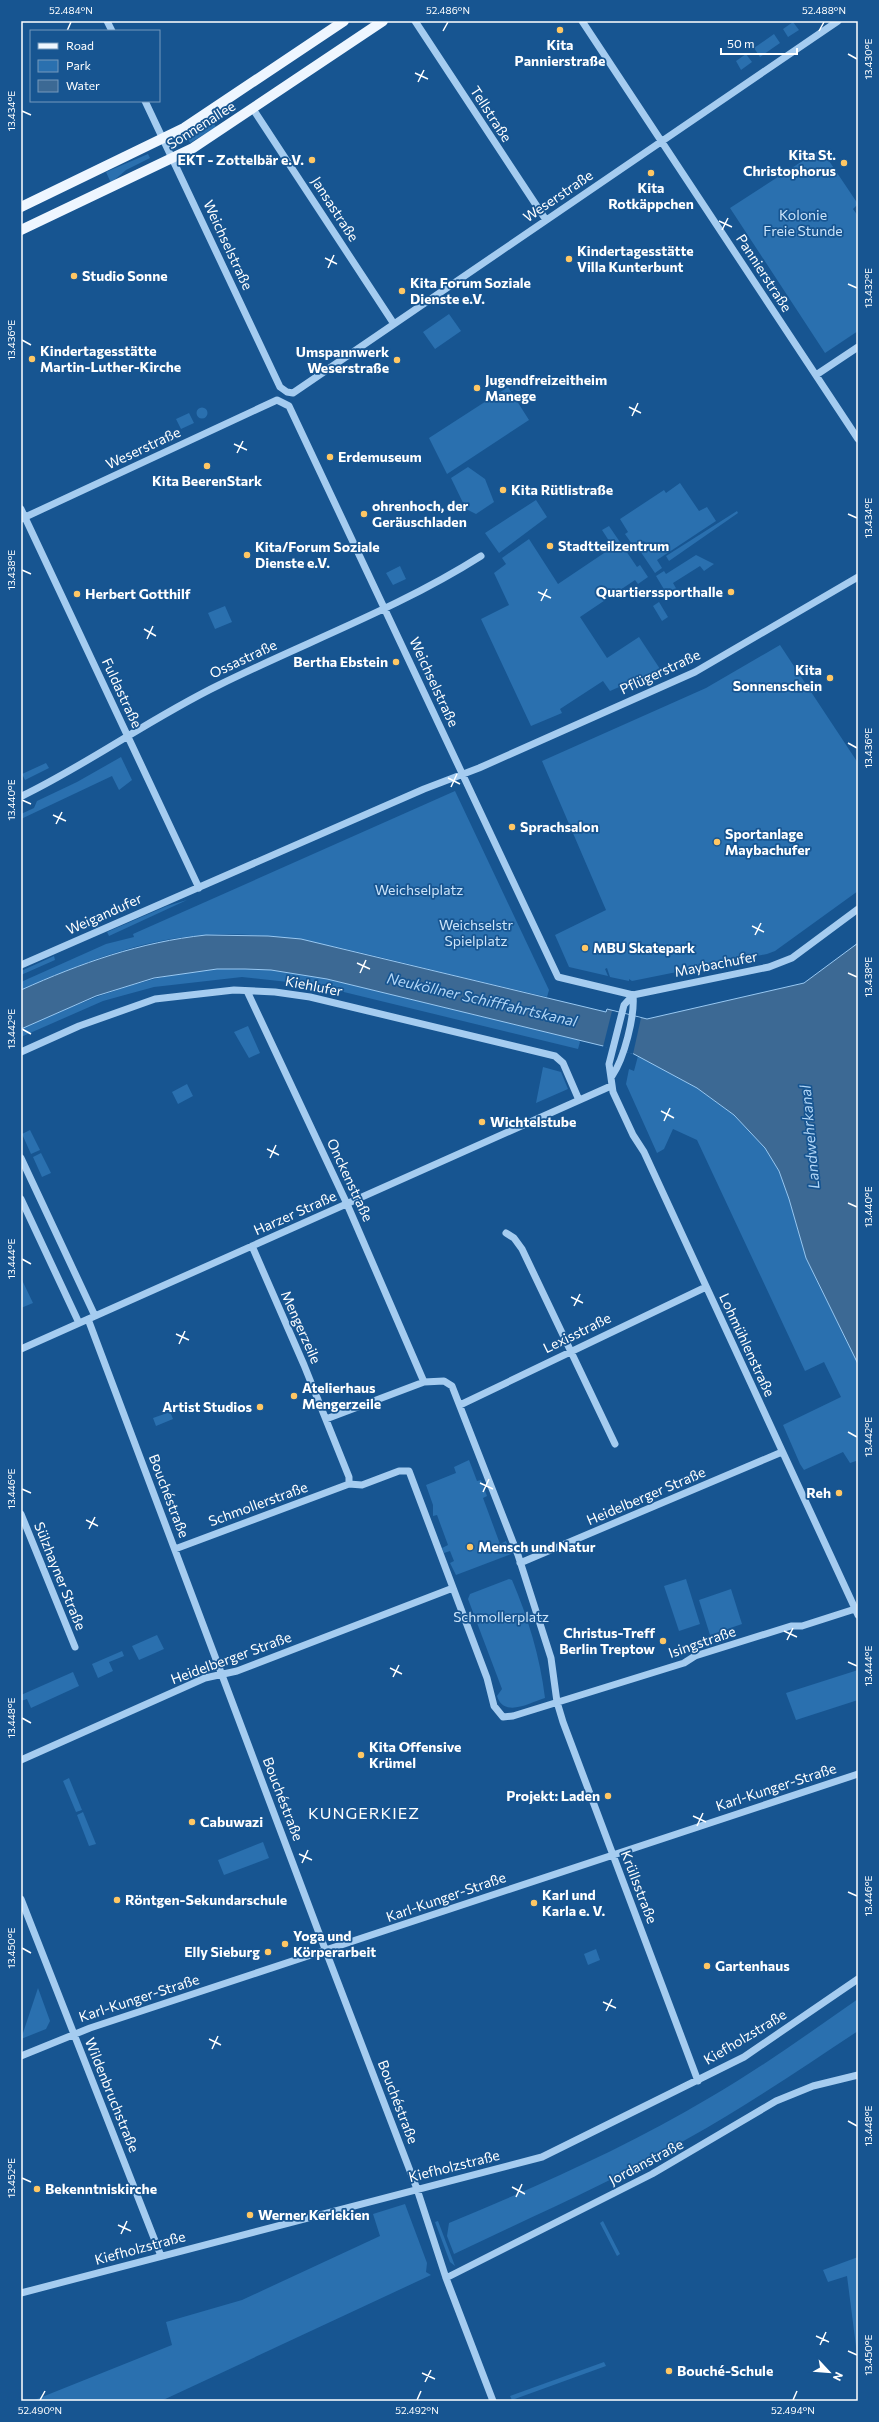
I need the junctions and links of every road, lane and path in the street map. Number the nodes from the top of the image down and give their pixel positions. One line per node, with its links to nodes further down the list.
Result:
1 (344, 21): 8 (main road, Sonnenallee)
2 (383, 21): 7 (main road, Sonnenallee)
3 (415, 21): 12 (street, Tellstraße)
4 (582, 21): 9 (street, Pannierstraße)
5 (838, 21): 9 (street, Weserstraße)
6 (145, 102): 8 (street, Weichselstraße)
7 (253, 109): 10 (main road, Sonnenallee); 14 (street, Jansastraße)
8 (163, 139): 10 (street, Weichselstraße); 11 (main road, Sonnenallee)
9 (662, 141): 12 (street, Weserstraße); 16 (street, Pannierstraße)
10 (173, 159): 13 (main road, Sonnenallee); 17 (street, Weichselstraße)
11 (21, 207)
12 (546, 220): 14 (street, Weserstraße)
13 (21, 230)
14 (394, 324): 17 (street, Weserstraße)
15 (858, 347): 16 (street)
16 (816, 375): 19 (street, Pannierstraße)
17 (293, 393)
18 (277, 400): 21 (street, Weserstraße); 24 (street, Weichselstraße)
19 (858, 439)
20 (21, 509): 21 (street, Fuldastraße)
21 (23, 518): 25 (street, Fuldastraße)
22 (482, 556): 24 (street, Ossastraße)
23 (858, 577): 26 (street, Pflügerstraße)
24 (384, 607): 25 (street, Ossastraße); 26 (street, Weichselstraße)
25 (128, 737): 27 (street, Ossastraße); 28 (street, Fuldastraße)
26 (464, 774): 28 (street); 31 (street, Weichselstraße)
27 (22, 796)
28 (199, 888): 30 (street, Weigandufer)
29 (858, 909): 33 (street, Maybachufer)
30 (21, 965)
31 (564, 980): 33 (street, Maybachufer)
32 (247, 991): 34 (street, Kiehlufer); 37 (street, Kiehlufer); 40 (street, Onckenstraße)
33 (633, 995): 35 (street); 35 (street)
34 (21, 1052)
35 (612, 1076): 36 (street)
36 (611, 1086): 37 (street, Harzer Straße); 43 (street, Lohmühlenstraße)
37 (580, 1100): 40 (street, Harzer Straße)
38 (21, 1158): 44 (street)
39 (21, 1199): 46 (street)
40 (347, 1204): 42 (street, Harzer Straße); 49 (street, Onckenstraße)
41 (506, 1234): 48 (street)
42 (252, 1246): 44 (street, Harzer Straße); 51 (street, Mengerzeile)
43 (706, 1287): 48 (street, Lexisstraße); 53 (street, Lohmühlenstraße)
44 (95, 1316): 45 (street, Harzer Straße)
45 (88, 1319): 46 (street, Harzer Straße); 56 (street, Bouchéstraße)
46 (79, 1323): 47 (street, Harzer Straße)
47 (21, 1349)
48 (571, 1351): 50 (street, Lexisstraße); 52 (street)
49 (424, 1382): 50 (street); 51 (street)
50 (460, 1405): 57 (street)
51 (326, 1419): 54 (street)
52 (616, 1444)
53 (782, 1452): 57 (street, Heidelberger Straße); 59 (street, Lohmühlenstraße)
54 (349, 1484): 56 (street, Schmollerstraße); 58 (street)
55 (21, 1514): 60 (street, Sülzhayner Straße)
56 (175, 1549): 61 (street, Bouchéstraße)
57 (520, 1563): 62 (street)
58 (453, 1588): 61 (street, Heidelberger Straße); 62 (street)
59 (857, 1612): 62 (street, Isingstraße)
60 (75, 1647)
61 (221, 1674): 63 (street, Heidelberger Straße); 67 (street, Bouchéstraße)
62 (557, 1702): 65 (street, Krüllsstraße)
63 (21, 1760)
64 (858, 1774): 65 (street, Karl-Kunger-Straße)
65 (613, 1854): 67 (street, Karl-Kunger-Straße); 72 (street, Krüllsstraße)
66 (21, 1899): 69 (street, Wildenbruchstraße)
67 (327, 1951): 69 (street, Karl-Kunger-Straße); 73 (street, Bouchéstraße)
68 (858, 1979): 72 (street, Kiefholzstraße)
69 (74, 2033): 70 (street, Karl-Kunger-Straße); 74 (street, Wildenbruchstraße)
70 (21, 2056)
71 (858, 2075): 75 (street, Jordanstraße)
72 (698, 2081): 73 (street, Kiefholzstraße)
73 (417, 2189): 74 (street, Kiefholzstraße); 75 (street, Bouchéstraße)
74 (161, 2256): 76 (street, Kiefholzstraße)
75 (446, 2278): 77 (street, Bouchéstraße)
76 (21, 2293)
77 (493, 2401)

